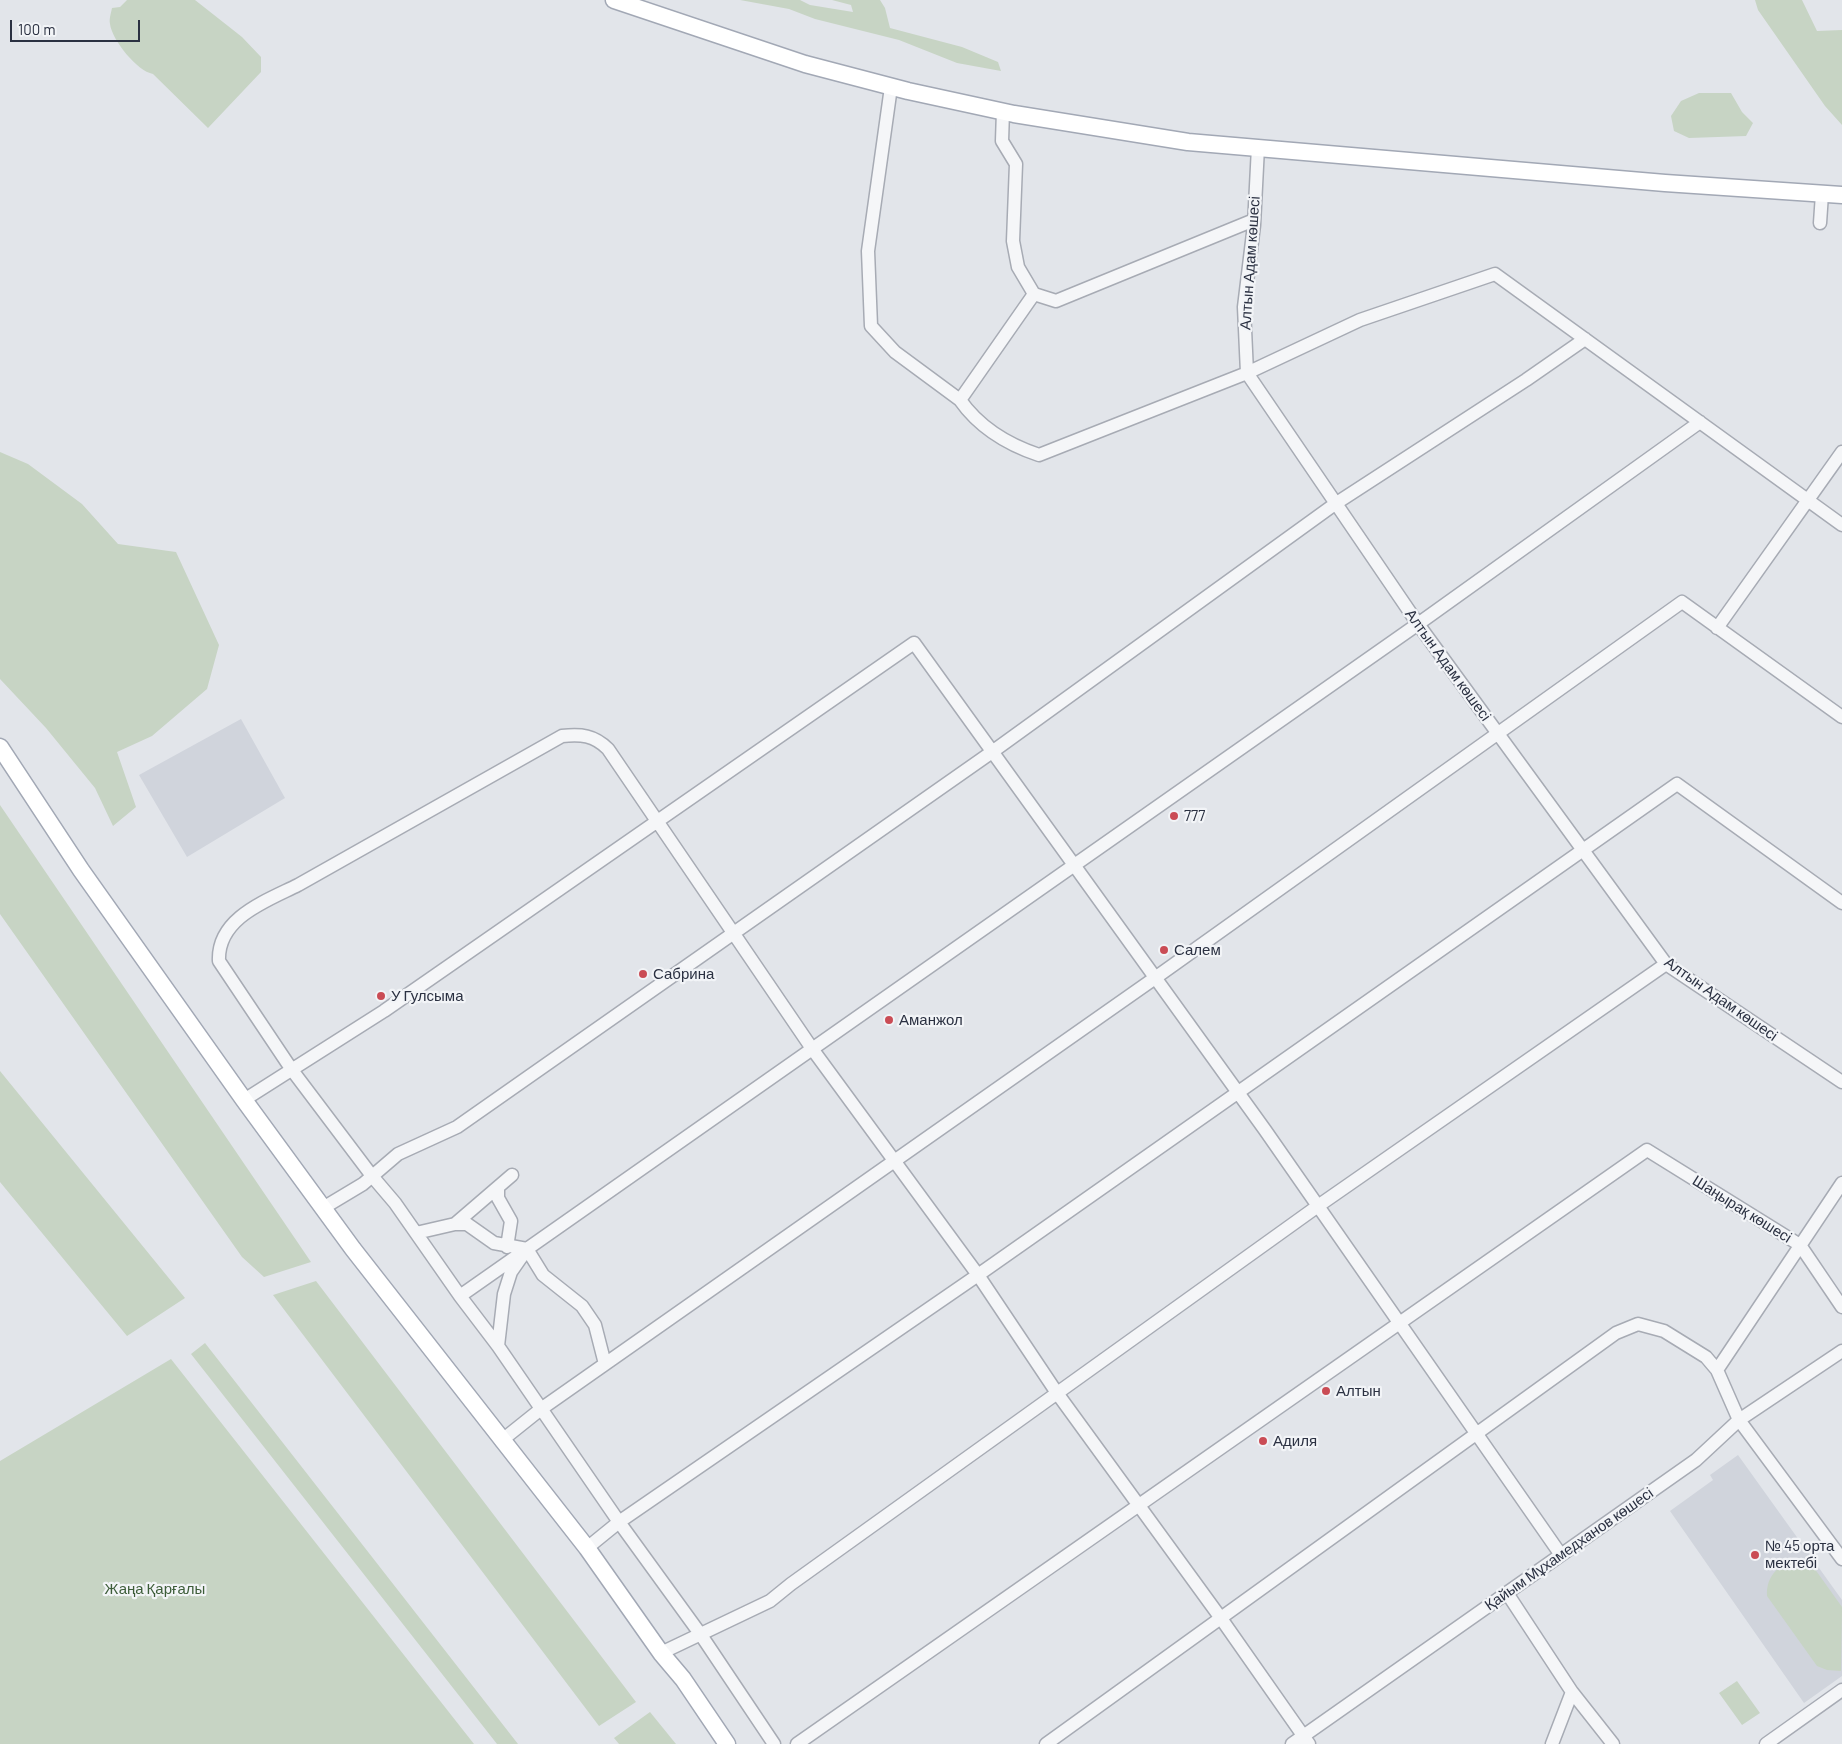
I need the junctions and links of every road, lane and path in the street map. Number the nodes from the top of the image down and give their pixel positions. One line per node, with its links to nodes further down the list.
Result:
1 (614, 0): 2 (main road)
2 (891, 87): 3 (main road); 12 (street)
3 (1003, 111): 4 (main road); 9 (street)
4 (1258, 147): 5 (main road); 7 (street, Алтын Адам көшесі)
5 (1822, 194): 6 (main road); 8 (street)
6 (1842, 195)
7 (1254, 220): 9 (street); 11 (street, Алтын Адам көшесі)
8 (1820, 223)
9 (1034, 294): 12 (street)
10 (1585, 339): 11 (street); 13 (street); 16 (street)
11 (1247, 373): 12 (street); 16 (street, Алтын Адам көшесі)
12 (960, 400)
13 (1700, 422): 15 (street); 18 (street)
14 (1842, 452): 15 (street)
15 (1807, 500): 17 (street); 19 (street)
16 (1335, 504): 18 (street, Алтын Адам көшесі); 23 (street)
17 (1842, 525)
18 (1418, 624): 21 (street, Алтын Адам көшесі); 26 (street)
19 (1717, 628): 20 (street); 21 (street)
20 (1842, 717)
21 (1497, 733): 25 (street, Алтын Адам көшесі); 30 (street)
22 (0, 747): 35 (main road)
23 (992, 752): 24 (street); 26 (street); 28 (street)
24 (658, 820): 28 (street); 32 (street); 32 (street)
25 (1582, 849): 27 (street); 29 (street, Алтын Адам көшесі); 34 (street)
26 (1074, 865): 30 (street); 31 (street)
27 (1842, 903)
28 (734, 934): 31 (street); 37 (street)
29 (1666, 964): 33 (street, Алтын Адам көшесі); 41 (street)
30 (1156, 978): 34 (street); 36 (street)
31 (812, 1050): 36 (street); 47 (street)
32 (292, 1070): 35 (street); 37 (street)
33 (1842, 1082)
34 (1238, 1092): 41 (street); 48 (street)
35 (244, 1100): 42 (main road)
36 (894, 1162): 48 (street); 54 (street)
37 (372, 1176): 42 (street); 44 (street)
38 (512, 1176): 40 (street)
39 (1842, 1183): 45 (street)
40 (498, 1188): 43 (street); 46 (street)
41 (1318, 1206): 51 (street); 56 (street)
42 (323, 1208): 60 (main road)
43 (455, 1224): 44 (street); 46 (street)
44 (416, 1233): 49 (street)
45 (1800, 1245): 50 (street, Шаңырақ көшесі); 51 (street, Шаңырақ көшесі); 55 (street)
46 (507, 1247): 47 (street)
47 (527, 1249): 49 (street); 52 (street); 54 (street)
48 (978, 1275): 56 (street); 62 (street)
49 (460, 1296): 52 (street)
50 (1842, 1307)
51 (1398, 1321): 59 (street); 61 (street)
52 (498, 1346): 57 (street)
53 (1842, 1351): 58 (street, Қайым Мұхамедханов көшесі)
54 (605, 1364): 57 (street)
55 (1717, 1370): 58 (street); 59 (street)
56 (1057, 1393): 61 (street); 68 (street)
57 (541, 1409): 60 (street); 62 (street)
58 (1739, 1420): 64 (street, Қайым Мұхамедханов көшесі); 65 (street)
59 (1476, 1433): 64 (street); 67 (street)
60 (501, 1441): 63 (main road)
61 (1138, 1507): 67 (street); 75 (street)
62 (619, 1522): 63 (street); 68 (street)
63 (587, 1548): 69 (main road)
64 (1561, 1555): 66 (street, Қайым Мұхамедханов көшесі)
65 (1842, 1560)
66 (1507, 1593): 71 (street); 72 (street, Қайым Мұхамедханов көшесі)
67 (1220, 1617): 72 (street); 76 (street)
68 (701, 1635): 69 (street); 74 (street)
69 (661, 1653): 73 (main road)
70 (1842, 1690): 80 (street)
71 (1572, 1692): 78 (street); 79 (street)
72 (1306, 1740): 77 (street, Қайым Мұхамедханов көшесі)
73 (727, 1744)
74 (774, 1744)
75 (797, 1744)
76 (1046, 1744)
77 (1292, 1744)
78 (1552, 1744)
79 (1614, 1744)
80 (1766, 1744)

